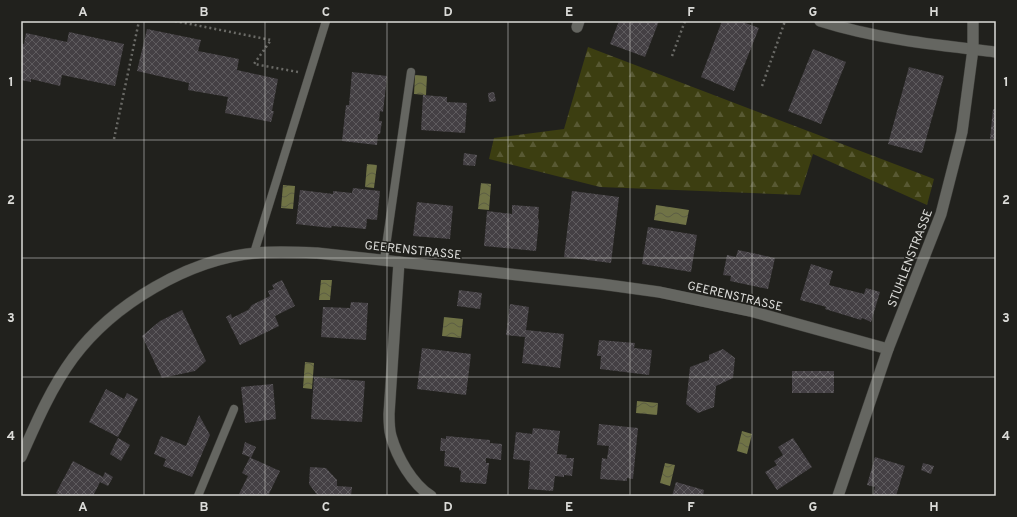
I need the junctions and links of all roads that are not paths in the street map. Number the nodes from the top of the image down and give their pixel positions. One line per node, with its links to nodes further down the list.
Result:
1 (326, 21): 7 (lane)
2 (820, 21): 4 (street)
3 (972, 21): 4 (street, STUHLENSTRASSE)
4 (973, 49): 5 (street); 10 (street, STUHLENSTRASSE)
5 (996, 52)
6 (411, 72): 8 (lane)
7 (254, 253): 8 (street, GEERENSTRASSE); 12 (street, GEERENSTRASSE)
8 (384, 260): 9 (street, GEERENSTRASSE)
9 (399, 262): 10 (street, GEERENSTRASSE); 14 (street)
10 (888, 349): 15 (street, STUHLENSTRASSE)
11 (234, 409): 13 (lane)
12 (21, 457)
13 (198, 496)
14 (430, 496)
15 (838, 496)

